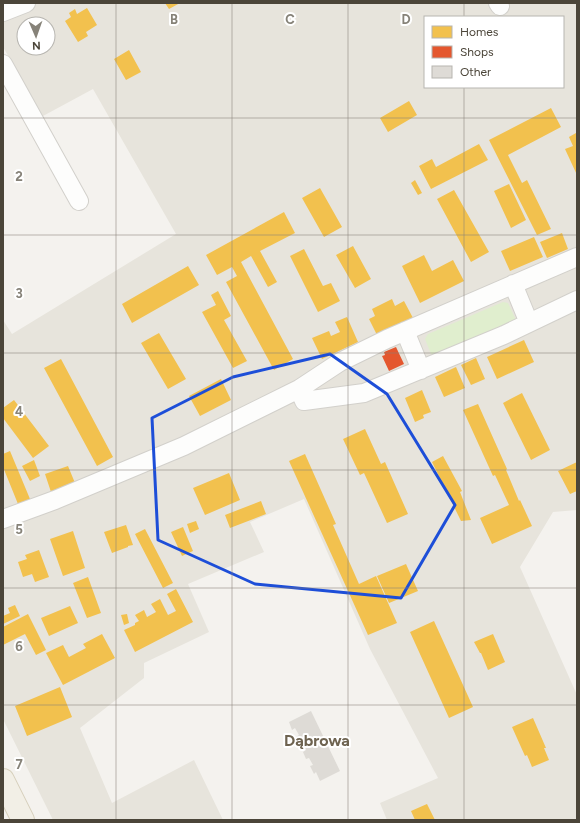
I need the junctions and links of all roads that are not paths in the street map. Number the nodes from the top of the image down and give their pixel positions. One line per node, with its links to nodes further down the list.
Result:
1 (26, 3): 2 (street)
2 (3, 12)
3 (3, 64): 4 (street)
4 (79, 201)
5 (577, 257): 6 (street)
6 (513, 284): 8 (street); 9 (street)
7 (577, 300): 8 (street)
8 (529, 323): 10 (street)
9 (405, 331): 10 (street); 11 (street)
10 (421, 370): 11 (street)
11 (299, 389): 12 (street)
12 (3, 519)
13 (3, 780): 14 (main road)
14 (22, 820)

